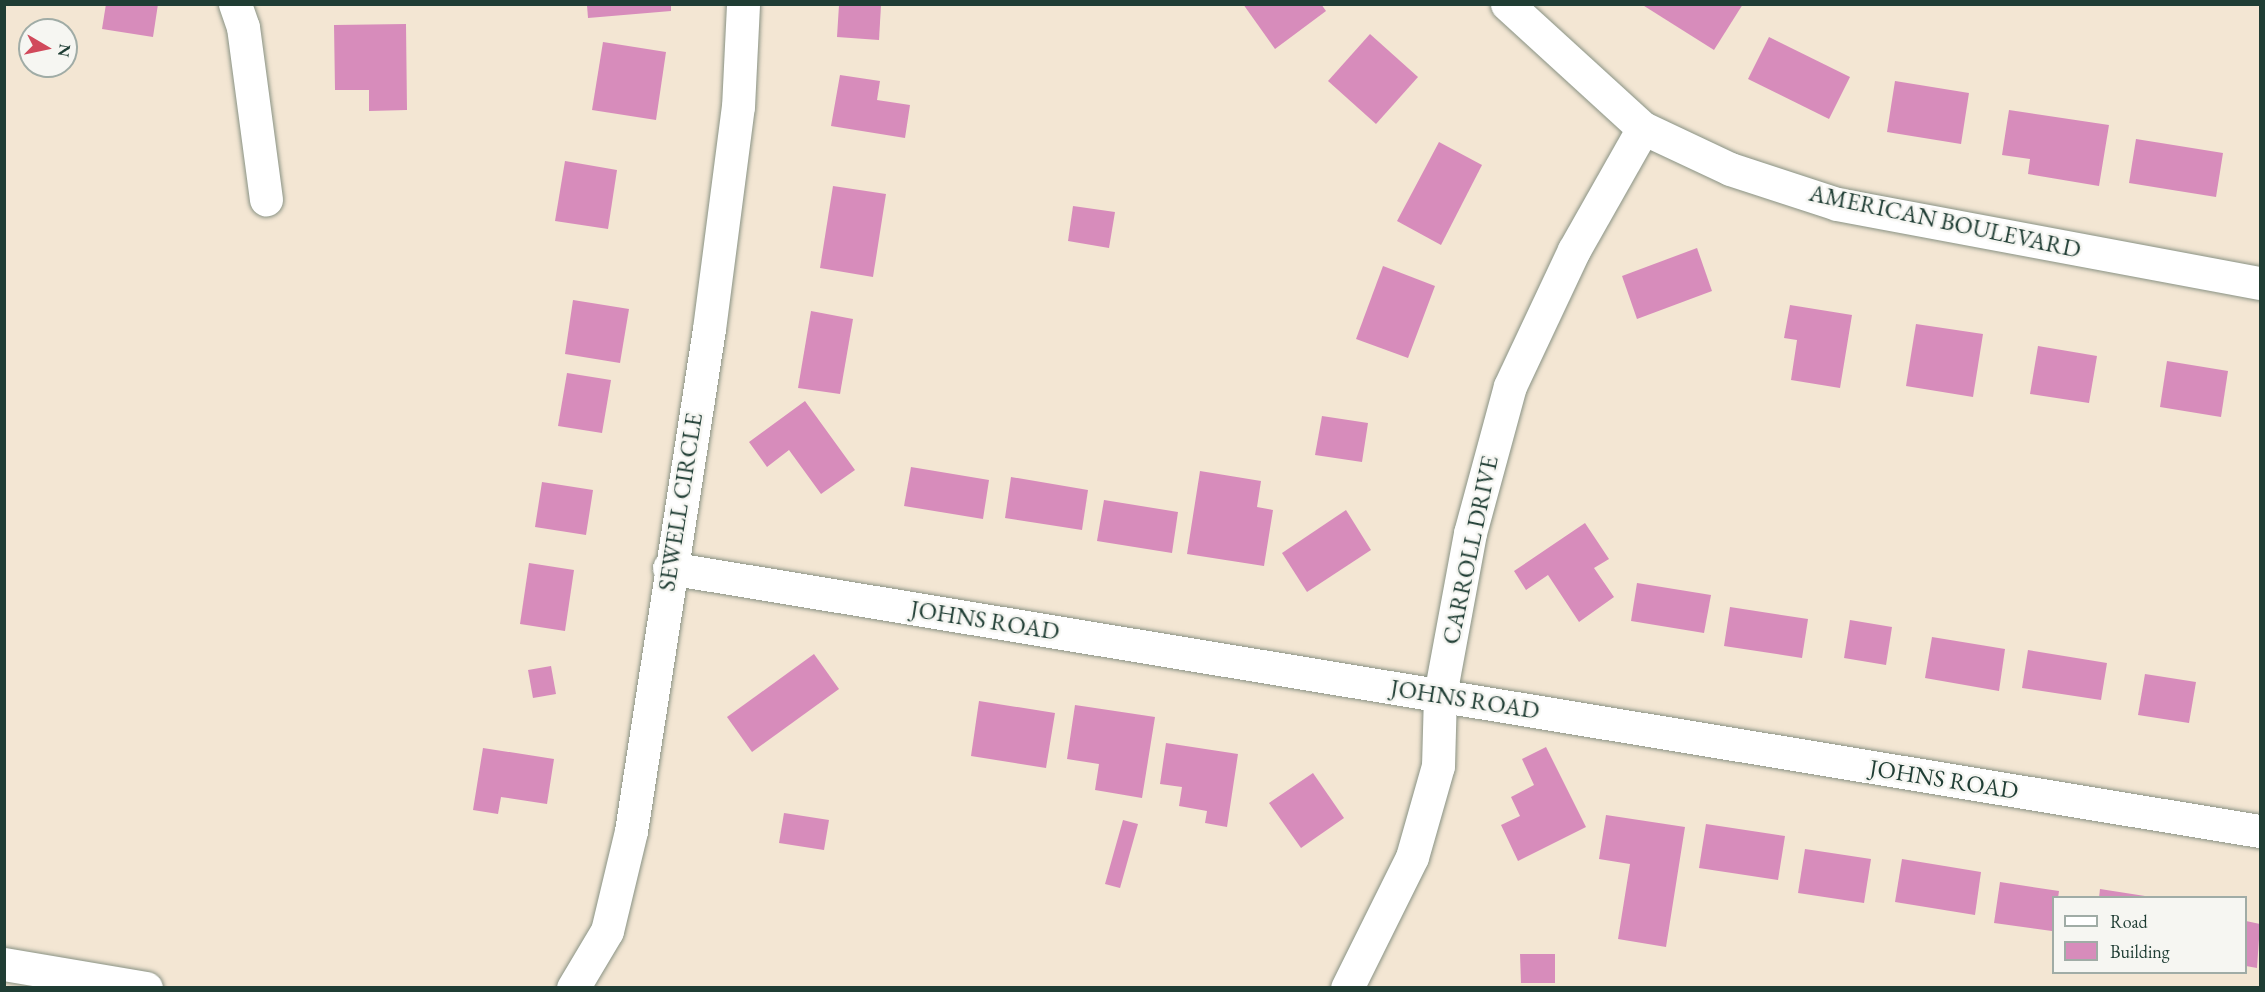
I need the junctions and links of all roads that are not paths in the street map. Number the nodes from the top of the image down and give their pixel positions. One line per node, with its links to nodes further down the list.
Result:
1 (235, 4): 5 (street)
2 (743, 4): 7 (street, SEWELL CIRCLE)
3 (1507, 4): 4 (street, AMERICAN BOULEVARD)
4 (1643, 128): 6 (street, AMERICAN BOULEVARD); 8 (street, CARROLL DRIVE)
5 (266, 199)
6 (2260, 283)
7 (669, 568): 8 (street, JOHNS ROAD); 12 (street, SEWELL CIRCLE)
8 (1440, 695): 9 (street, JOHNS ROAD); 13 (street, CARROLL DRIVE)
9 (2260, 831)
10 (4, 964): 11 (street)
11 (141, 987)
12 (573, 987)
13 (1347, 987)

